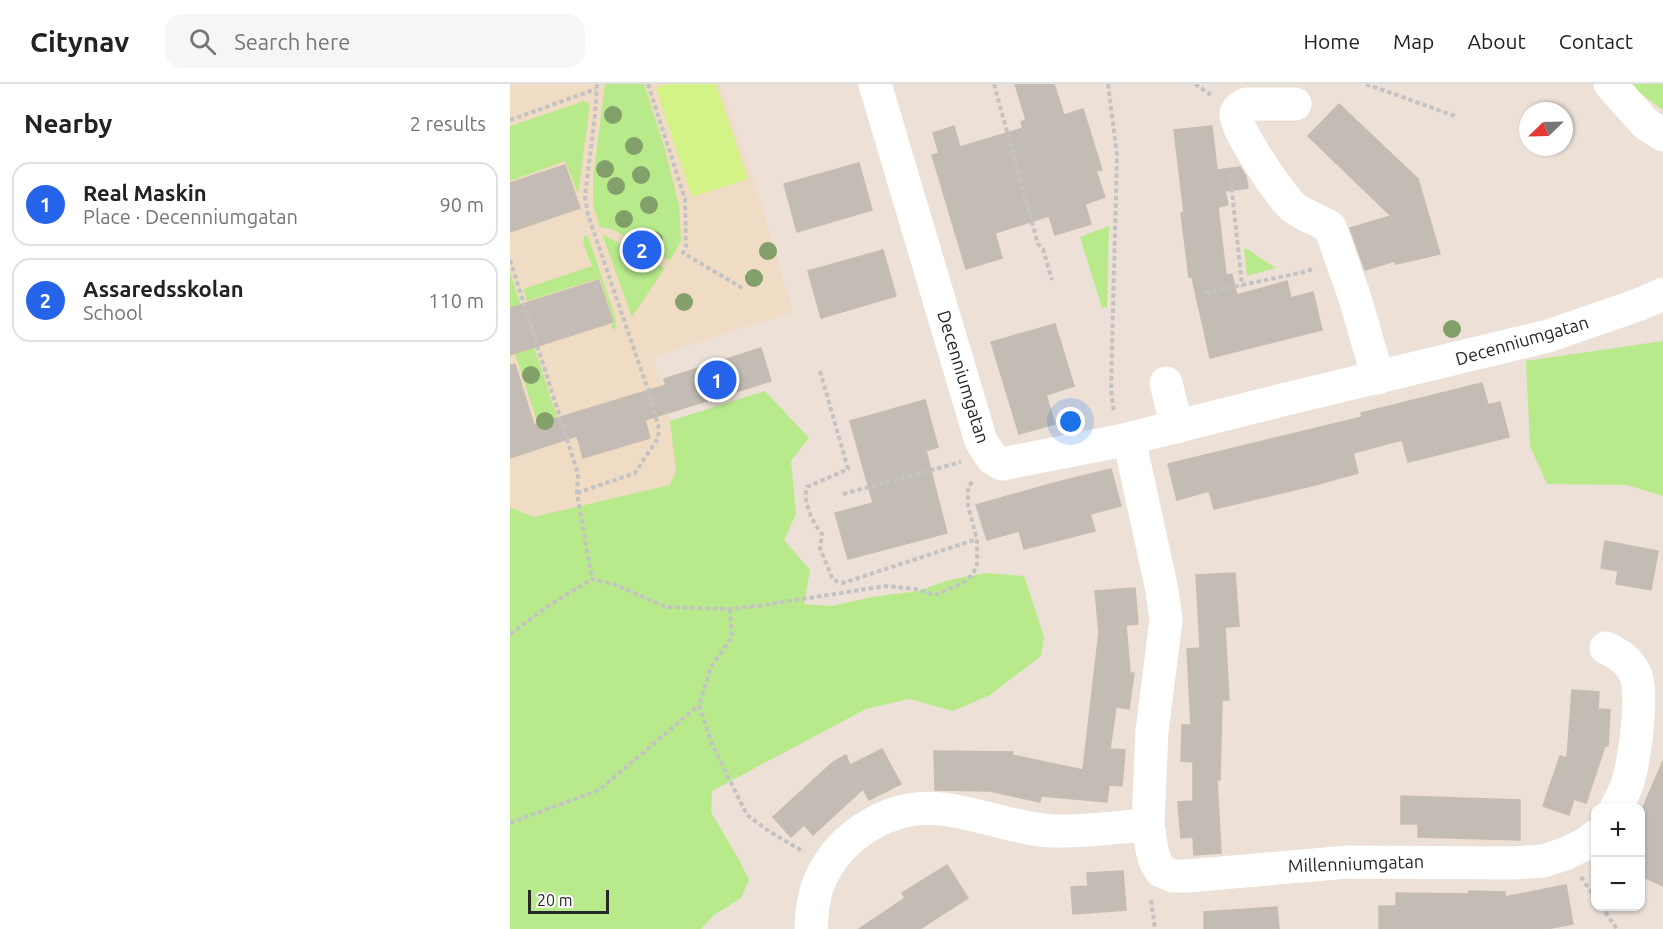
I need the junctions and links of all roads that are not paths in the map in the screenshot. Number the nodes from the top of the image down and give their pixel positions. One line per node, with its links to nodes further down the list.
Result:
1 (875, 84): 9 (street, Decenniumgatan)
2 (1610, 84): 4 (street)
3 (1295, 104): 6 (street)
4 (1657, 138)
5 (1663, 294): 6 (street, Decenniumgatan)
6 (1378, 378): 8 (street, Decenniumgatan)
7 (1166, 383): 8 (street)
8 (1177, 427): 9 (street, Decenniumgatan)
9 (1124, 440): 12 (street, Millenniumgatan)
10 (1606, 648): 11 (street)
11 (1618, 803)
12 (1148, 825): 13 (street, Millenniumgatan); 14 (street)
13 (1591, 840)
14 (811, 929)

